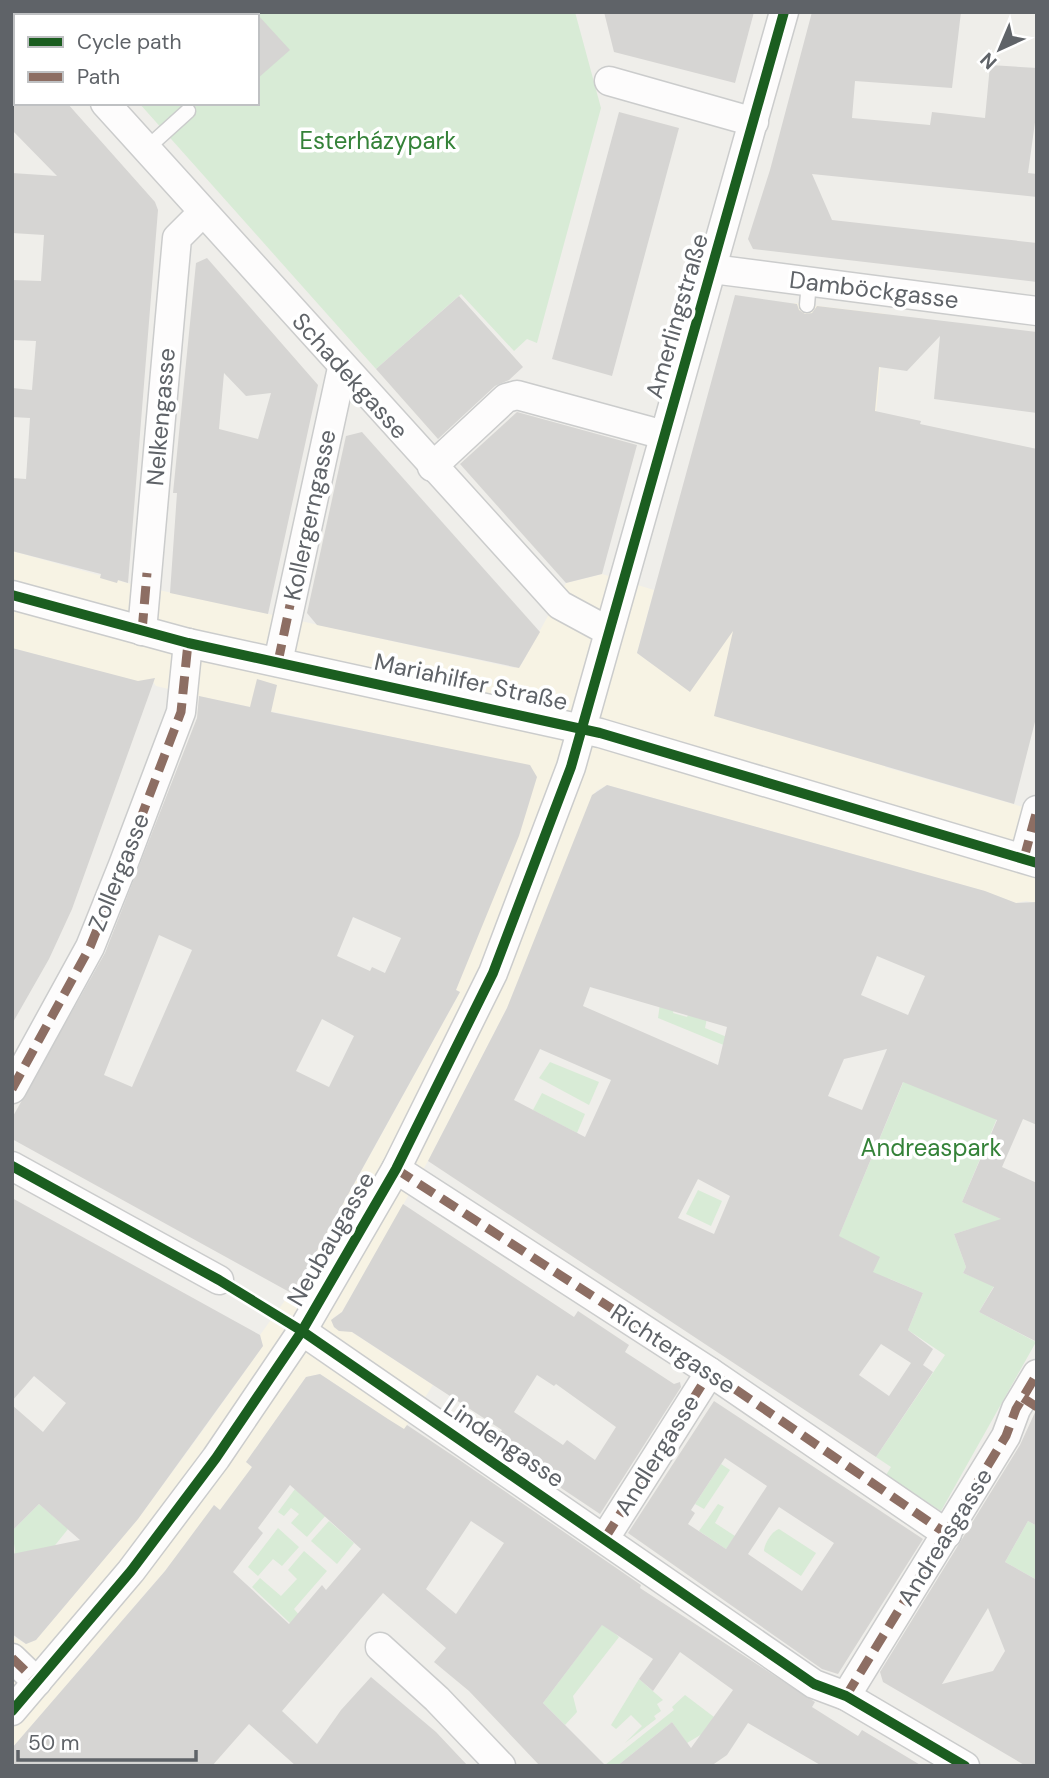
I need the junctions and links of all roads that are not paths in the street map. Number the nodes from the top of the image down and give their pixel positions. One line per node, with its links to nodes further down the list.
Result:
1 (784, 12): 5 (street, Amerlingstraße)
2 (609, 81): 5 (street)
3 (108, 105): 6 (street, Schadekgasse)
4 (188, 111): 6 (lane)
5 (754, 122): 8 (street, Amerlingstraße)
6 (146, 149): 7 (street, Schadekgasse)
7 (202, 213): 10 (street, Schadekgasse); 14 (street, Nelkengasse)
8 (712, 269): 9 (street, Damböckgasse); 11 (street, Amerlingstraße)
9 (1037, 311)
10 (342, 368): 12 (street, Schadekgasse); 17 (street, Kollergerngasse)
11 (664, 435): 12 (street); 15 (street, Amerlingstraße)
12 (432, 467): 15 (street, Schadekgasse)
13 (12, 595): 14 (street, Mariahilfer Straße)
14 (142, 631): 16 (street, Mariahilfer Straße)
15 (608, 631): 18 (street, Amerlingstraße)
16 (188, 643): 17 (street, Mariahilfer Straße); 21 (street, Zollergasse)
17 (278, 662): 18 (street, Mariahilfer Straße)
18 (580, 727): 20 (street, Mariahilfer Straße); 23 (street, Neubaugasse)
19 (1037, 810): 20 (street)
20 (1030, 860)
21 (12, 1089)
22 (12, 1166): 24 (street)
23 (396, 1169): 25 (street, Neubaugasse); 26 (street, Richtergasse)
24 (219, 1280)
25 (302, 1331): 29 (street, Lindengasse); 32 (street, Neubaugasse)
26 (710, 1372): 28 (street, Richtergasse); 29 (street, Andlergasse)
27 (1037, 1374): 28 (street, Andreasgasse)
28 (947, 1534): 33 (street, Andreasgasse)
29 (605, 1538): 33 (street, Lindengasse)
30 (380, 1647): 35 (street)
31 (12, 1658): 32 (street)
32 (37, 1682): 34 (street, Neubaugasse)
33 (846, 1696): 36 (street, Lindengasse)
34 (12, 1711)
35 (501, 1766)
36 (965, 1766)

